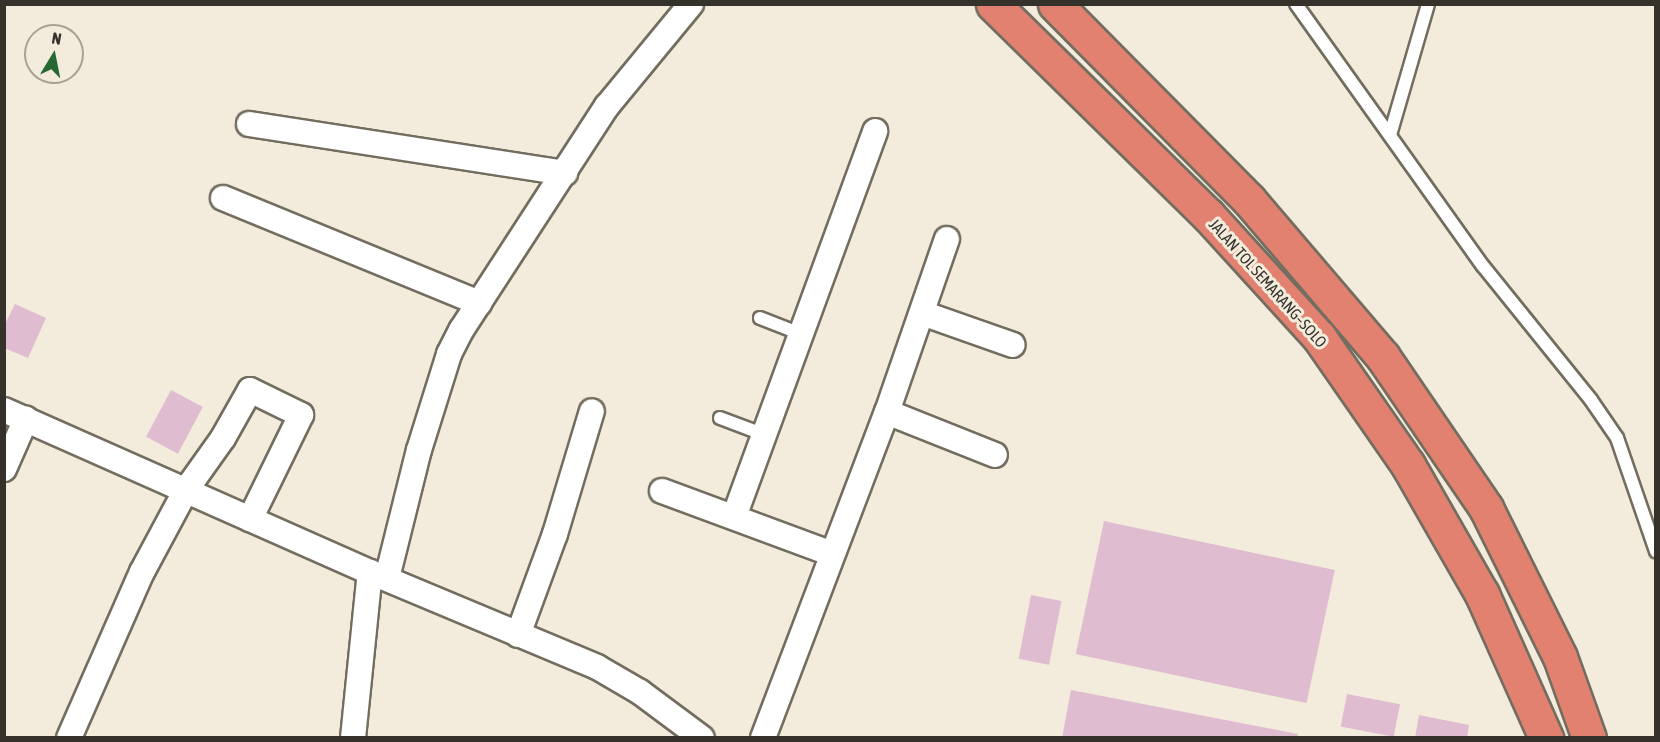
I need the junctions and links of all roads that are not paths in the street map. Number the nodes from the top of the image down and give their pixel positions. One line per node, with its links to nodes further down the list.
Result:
1 (691, 4): 9 (street)
2 (993, 4): 36 (highway, JALAN TOL SEMARANG–SOLO)
3 (1055, 4): 37 (highway)
4 (1296, 4): 8 (lane)
5 (1428, 4): 8 (lane)
6 (249, 124): 9 (street)
7 (875, 131): 15 (street)
8 (1390, 135): 28 (lane)
9 (565, 173): 12 (street)
10 (224, 198): 12 (street)
11 (947, 239): 13 (street)
12 (479, 303): 30 (street)
13 (922, 312): 16 (street); 18 (street)
14 (760, 318): 15 (lane)
15 (801, 333): 21 (street)
16 (1013, 345)
17 (592, 411): 31 (street)
18 (887, 412): 22 (street); 29 (street)
19 (15, 414): 23 (street); 24 (street)
20 (720, 418): 21 (lane)
21 (765, 435): 26 (street)
22 (995, 455)
23 (4, 469)
24 (186, 490): 27 (street); 27 (street); 32 (street)
25 (662, 491): 26 (street)
26 (734, 517): 29 (street)
27 (250, 519): 30 (street)
28 (1656, 551)
29 (830, 553): 35 (street)
30 (378, 575): 31 (street); 33 (street)
31 (518, 634): 34 (street)
32 (69, 738)
33 (352, 738)
34 (702, 738)
35 (763, 738)
36 (1545, 738)
37 (1589, 738)

